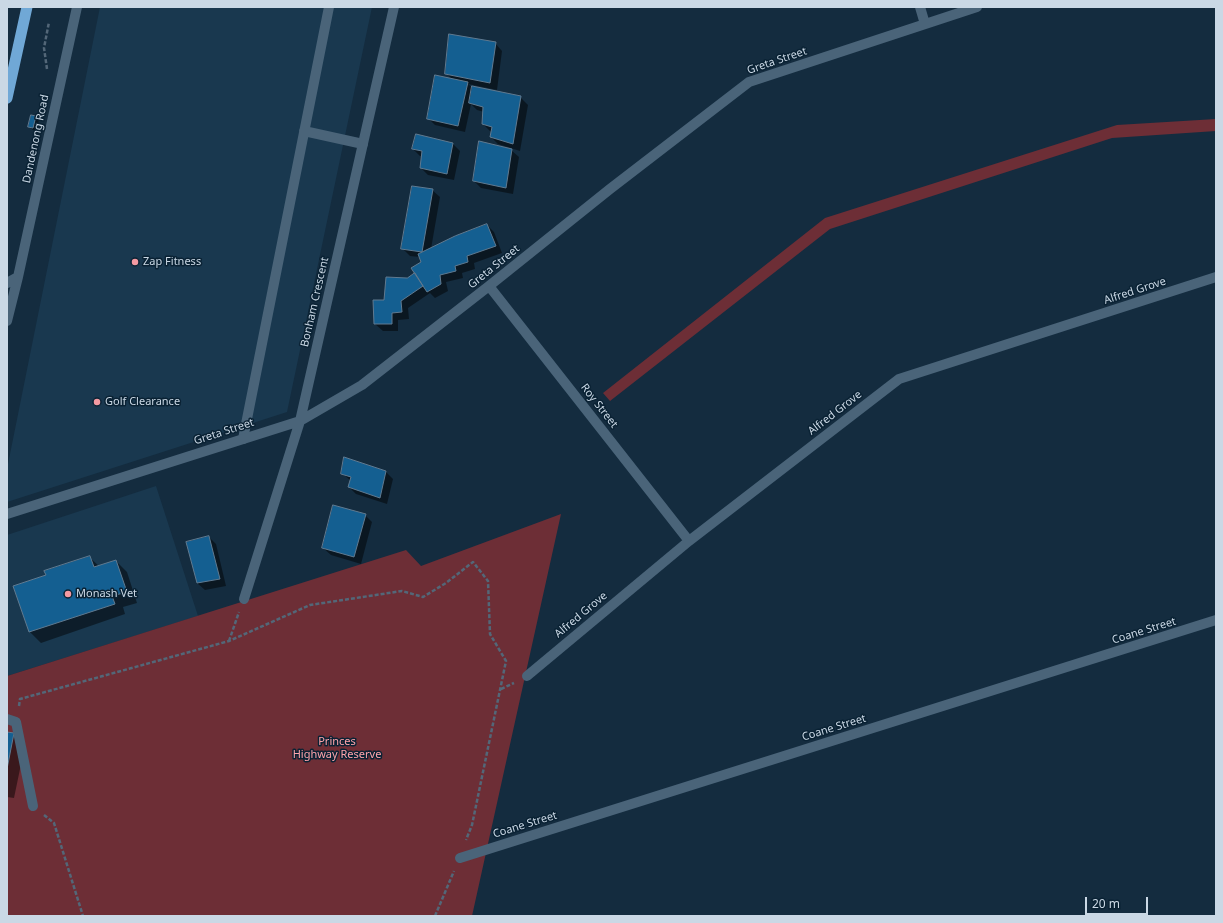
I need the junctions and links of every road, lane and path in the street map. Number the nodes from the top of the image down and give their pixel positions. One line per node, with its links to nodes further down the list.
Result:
1 (27, 7): 10 (highway)
2 (77, 7): 13 (street, Dandenong Road)
3 (329, 7): 11 (street)
4 (394, 7): 12 (street, Bonham Crescent)
5 (920, 7): 8 (street)
6 (977, 7): 8 (street, Greta Street)
7 (49, 22): 9 (path)
8 (925, 24): 16 (street, Greta Street)
9 (47, 69)
10 (7, 98)
11 (304, 131): 12 (street); 19 (street)
12 (363, 144): 18 (street, Bonham Crescent)
13 (18, 277): 15 (street); 17 (street, Dandenong Road)
14 (1216, 277): 21 (street, Alfred Grove)
15 (7, 283)
16 (489, 286): 18 (street, Greta Street); 21 (street, Roy Street)
17 (7, 321)
18 (300, 421): 19 (street, Greta Street); 22 (street, Bonham Crescent)
19 (243, 439): 20 (street, Greta Street)
20 (7, 514)
21 (689, 541): 25 (street, Alfred Grove)
22 (244, 599): 24 (path)
23 (1216, 620): 28 (street, Coane Street)
24 (229, 641): 26 (path); 28 (path)
25 (527, 676)
26 (12, 720): 27 (street)
27 (33, 806): 29 (path)
28 (460, 858): 30 (path)
29 (84, 916)
30 (435, 916)

